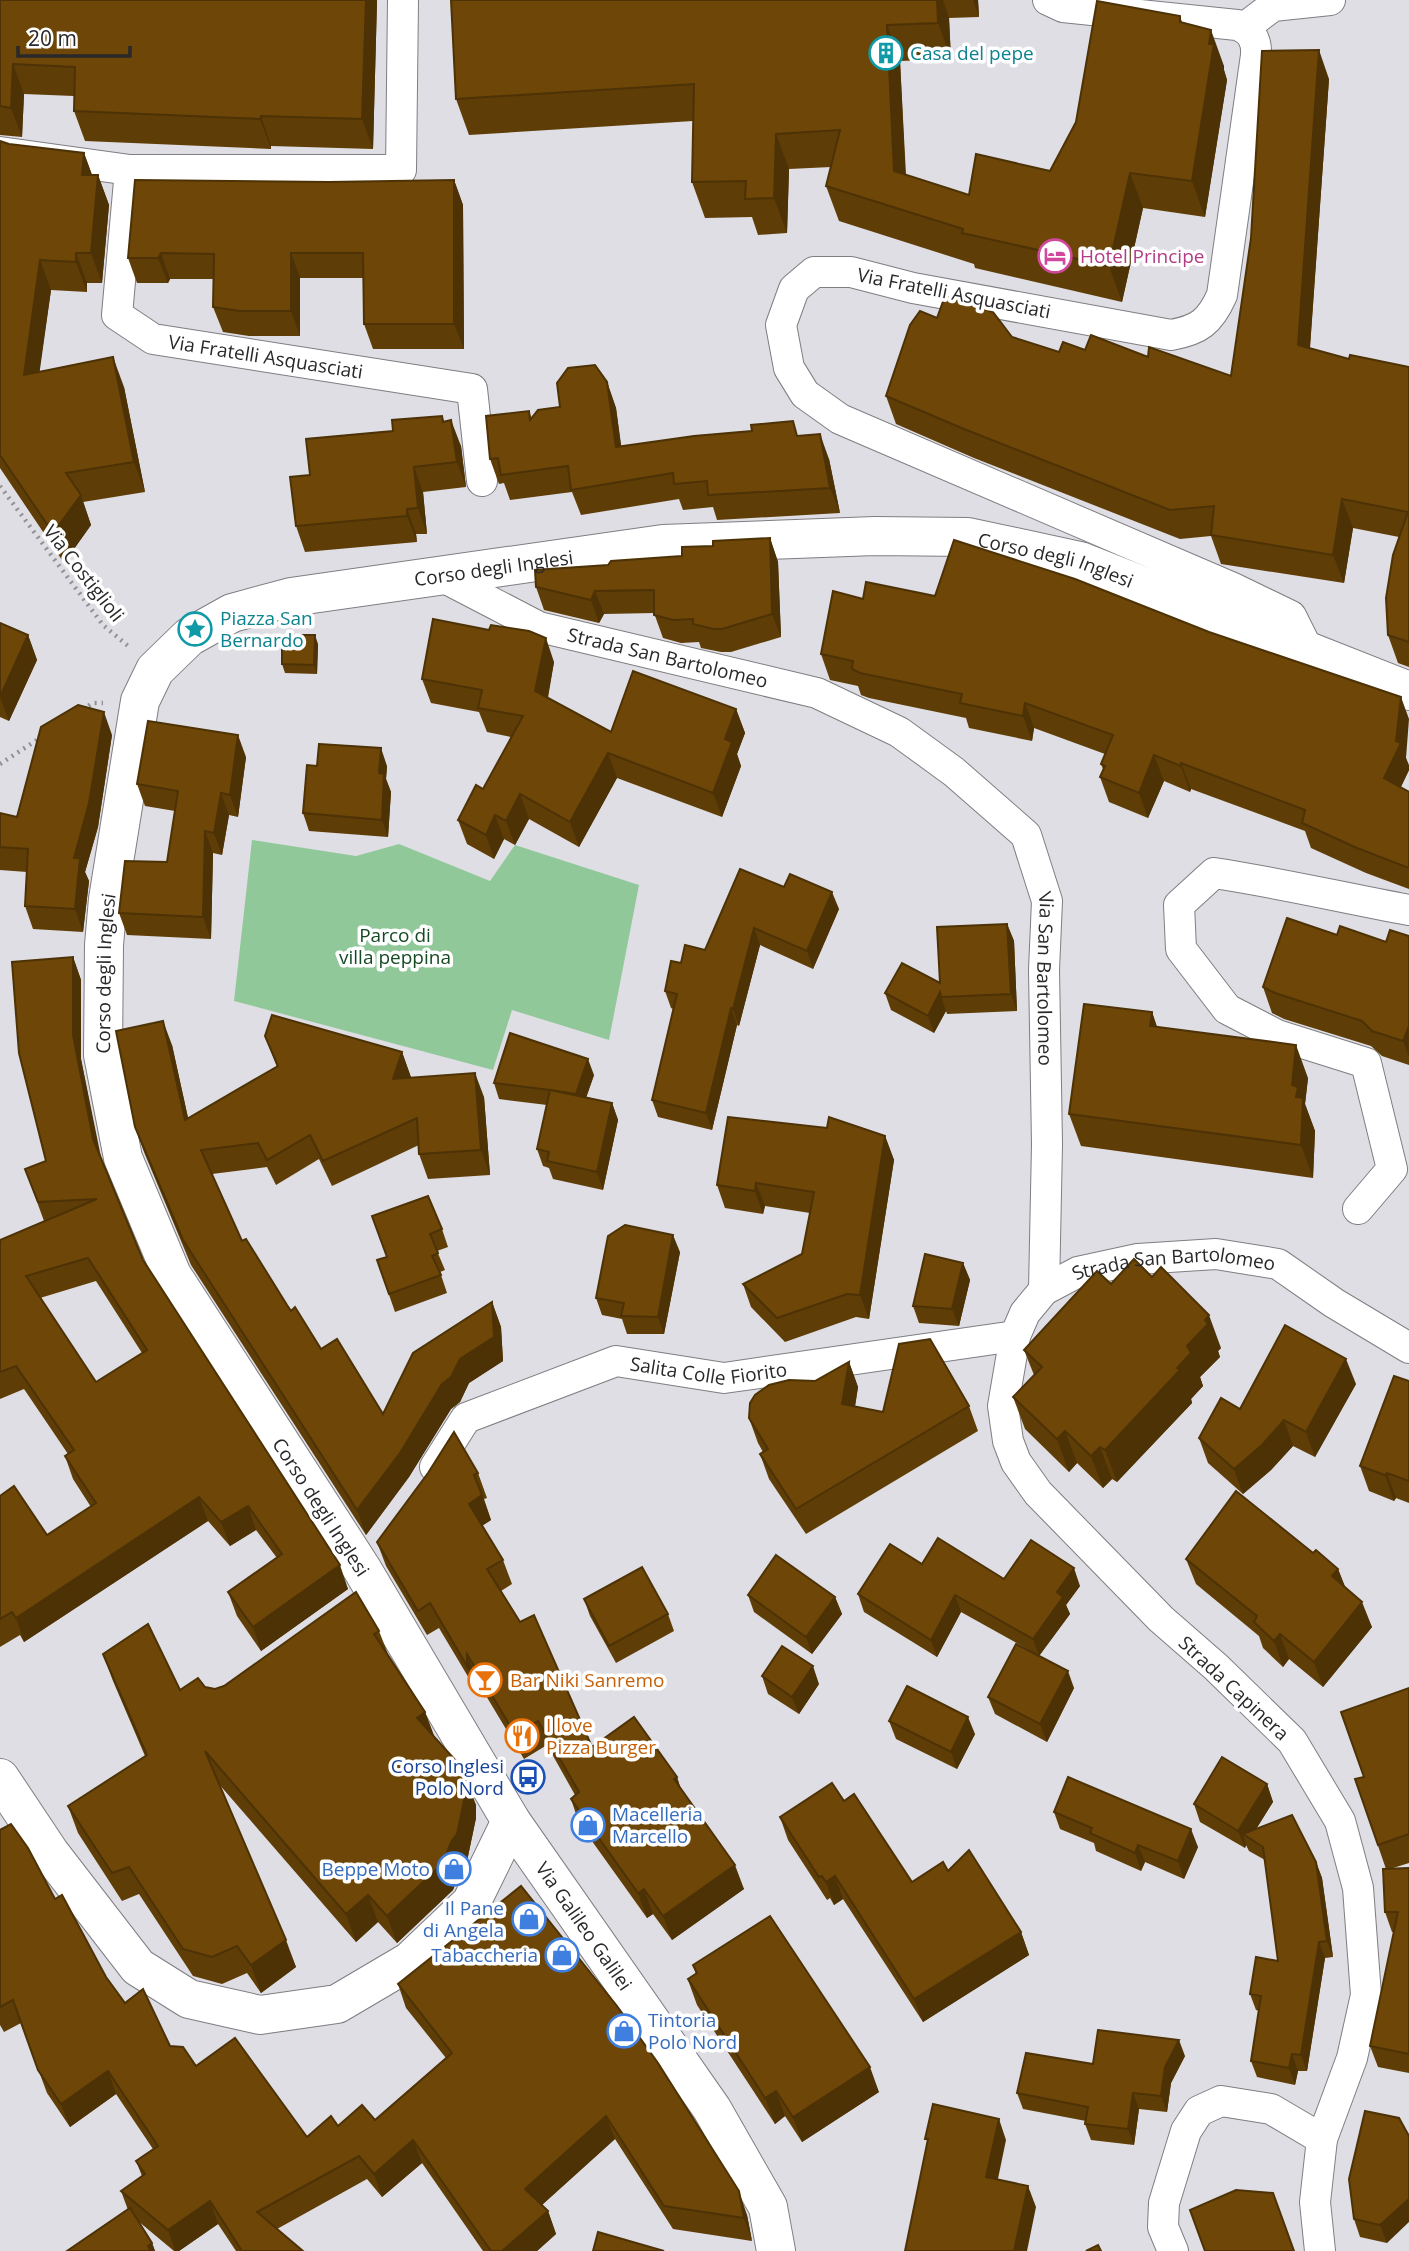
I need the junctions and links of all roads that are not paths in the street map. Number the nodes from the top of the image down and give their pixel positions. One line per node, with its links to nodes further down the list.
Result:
1 (403, 0): 6 (street)
2 (1048, 0): 4 (street)
3 (1330, 0): 4 (street)
4 (1244, 28): 9 (street, Via Fratelli Asquasciati)
5 (0, 152): 6 (street)
6 (130, 170): 7 (street, Via Fratelli Asquasciati)
7 (482, 481)
8 (439, 575): 9 (main road, Corso degli Inglesi); 11 (street, Strada San Bartolomeo); 20 (main road, Corso degli Inglesi)
9 (1311, 654): 10 (main road, Corso degli Inglesi)
10 (1409, 691)
11 (899, 732): 14 (street, Via San Bartolomeo)
12 (1409, 910): 13 (street)
13 (1358, 1209)
14 (1044, 1290): 15 (street, Strada Capinera); 16 (street, Strada San Bartolomeo)
15 (1015, 1336): 17 (street, Salita Colle Fiorito); 21 (street, Strada Capinera)
16 (1409, 1348)
17 (423, 1487)
18 (0, 1778): 19 (main road)
19 (12, 1805): 20 (main road)
20 (511, 1821): 22 (main road, Via Galileo Galilei)
21 (1322, 2139): 23 (street); 24 (street, Strada Capinera)
22 (776, 2251)
23 (1173, 2251)
24 (1320, 2251)

